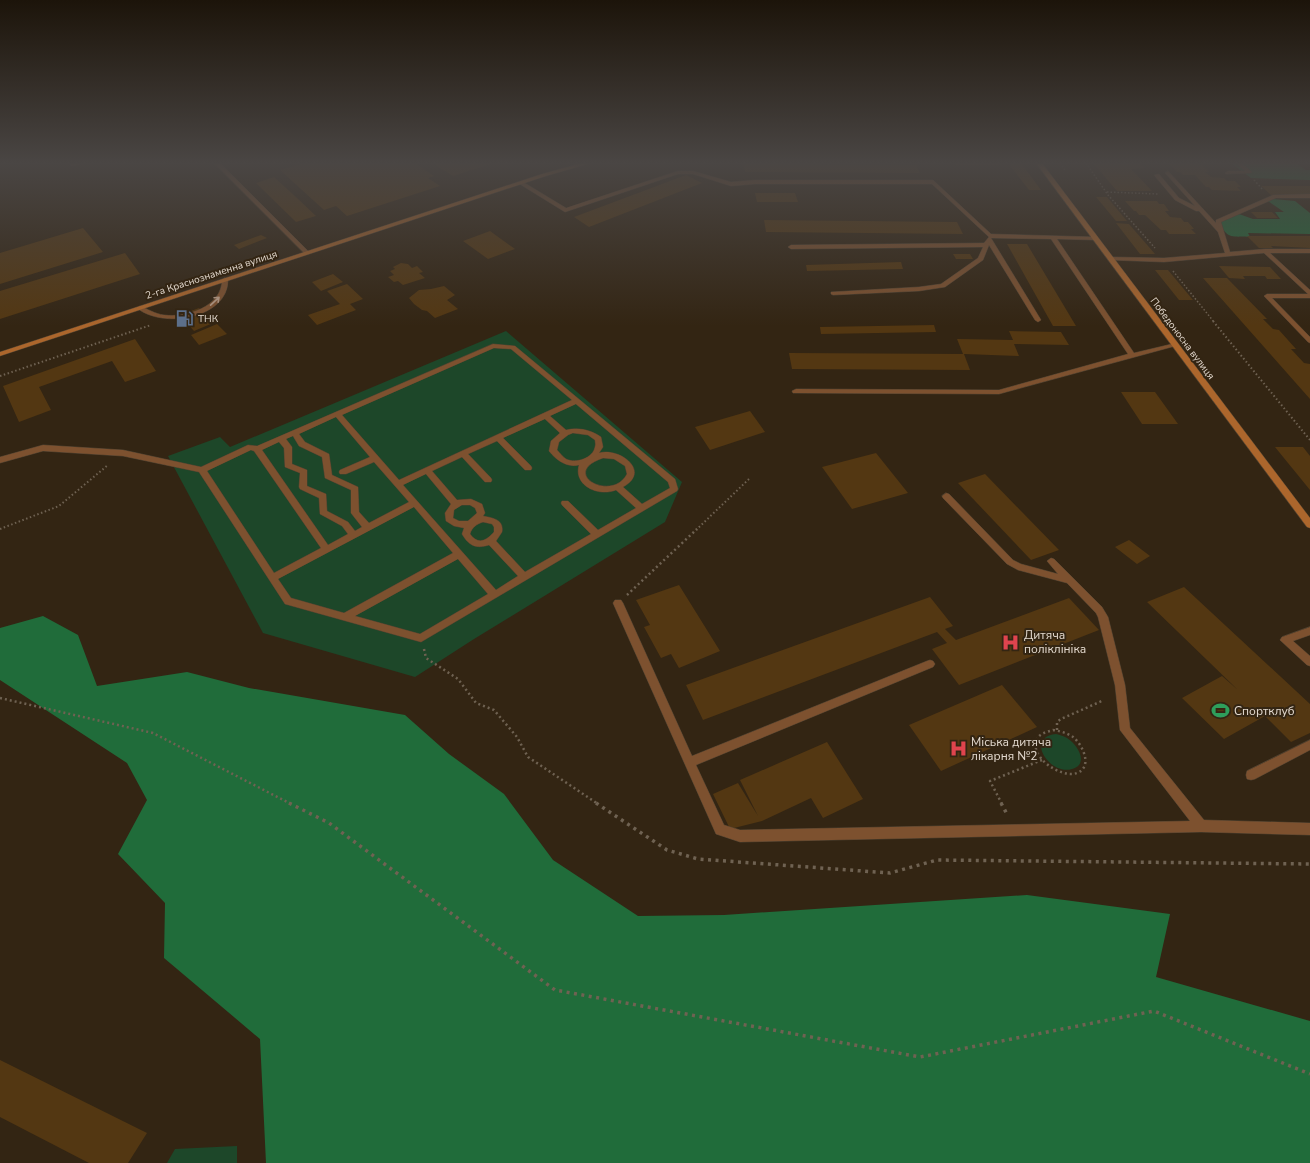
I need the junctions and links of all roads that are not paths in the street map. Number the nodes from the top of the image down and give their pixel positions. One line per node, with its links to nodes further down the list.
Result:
1 (271, 217): 14 (street)
2 (416, 217): 14 (street, 2-га Краснознаменна вулиця)
3 (966, 217): 10 (lane)
4 (1080, 217): 9 (street, Победоносна вулиця)
5 (1208, 217): 7 (lane)
6 (1228, 217): 7 (lane)
7 (1221, 233): 15 (lane)
8 (1053, 237): 9 (lane); 10 (lane); 26 (lane)
9 (1095, 238): 16 (street, Победоносна вулиця)
10 (988, 240): 11 (lane); 18 (lane); 22 (lane)
11 (791, 247)
12 (1265, 251): 13 (lane); 15 (lane); 19 (lane)
13 (1310, 251)
14 (307, 253): 17 (street, 2-га Краснознаменна вулиця)
15 (1228, 254): 16 (lane)
16 (1112, 259): 24 (street, Победоносна вулиця)
17 (225, 280): 21 (street, 2-га Краснознаменна вулиця); 21 (lane, one-way to 17)
18 (833, 293)
19 (1310, 293)
20 (1310, 296): 23 (lane)
21 (140, 308): 25 (street, 2-га Краснознаменна вулиця)
22 (1038, 320)
23 (1310, 341)
24 (1176, 345): 26 (lane); 53 (street, Победоносна вулиця)
25 (0, 354)
26 (1132, 355): 27 (lane)
27 (796, 391)
28 (576, 401): 29 (lane); 30 (lane); 51 (lane)
29 (337, 414): 31 (lane); 37 (lane)
30 (545, 415): 32 (lane); 33 (lane)
31 (294, 433): 34 (lane); 54 (lane)
32 (565, 433): 39 (lane); 39 (lane)
33 (498, 438): 36 (lane); 40 (lane)
34 (281, 439): 35 (lane); 56 (lane)
35 (258, 449): 41 (lane); 58 (lane)
36 (463, 454): 42 (lane); 44 (lane)
37 (375, 458): 43 (lane); 45 (lane)
38 (0, 460): 41 (lane)
39 (588, 460): 46 (lane); 46 (lane)
40 (528, 468)
41 (202, 470): 62 (lane)
42 (427, 471): 45 (lane); 49 (lane)
43 (343, 472)
44 (488, 480)
45 (398, 484): 48 (lane)
46 (618, 487): 51 (lane)
47 (946, 496): 63 (lane)
48 (414, 503): 54 (lane); 59 (lane)
49 (456, 504): 52 (lane); 52 (lane)
50 (565, 504): 55 (lane)
51 (641, 508): 55 (lane)
52 (472, 523): 57 (lane); 57 (lane)
53 (1310, 525)
54 (368, 528): 56 (lane)
55 (597, 534): 61 (lane)
56 (354, 535): 58 (lane)
57 (490, 542): 61 (lane)
58 (326, 549): 62 (lane)
59 (460, 554): 64 (lane); 66 (lane)
60 (1051, 561): 63 (lane)
61 (524, 577): 64 (lane)
62 (272, 578): 66 (lane)
63 (1069, 580): 73 (lane)
64 (494, 594): 66 (lane)
65 (618, 604): 71 (lane)
66 (345, 617)
67 (1310, 631): 68 (lane)
68 (1310, 662)
69 (930, 664): 71 (lane)
70 (1310, 745): 72 (lane)
71 (690, 763): 73 (lane)
72 (1251, 775)
73 (1201, 826): 74 (lane)
74 (1310, 828)

